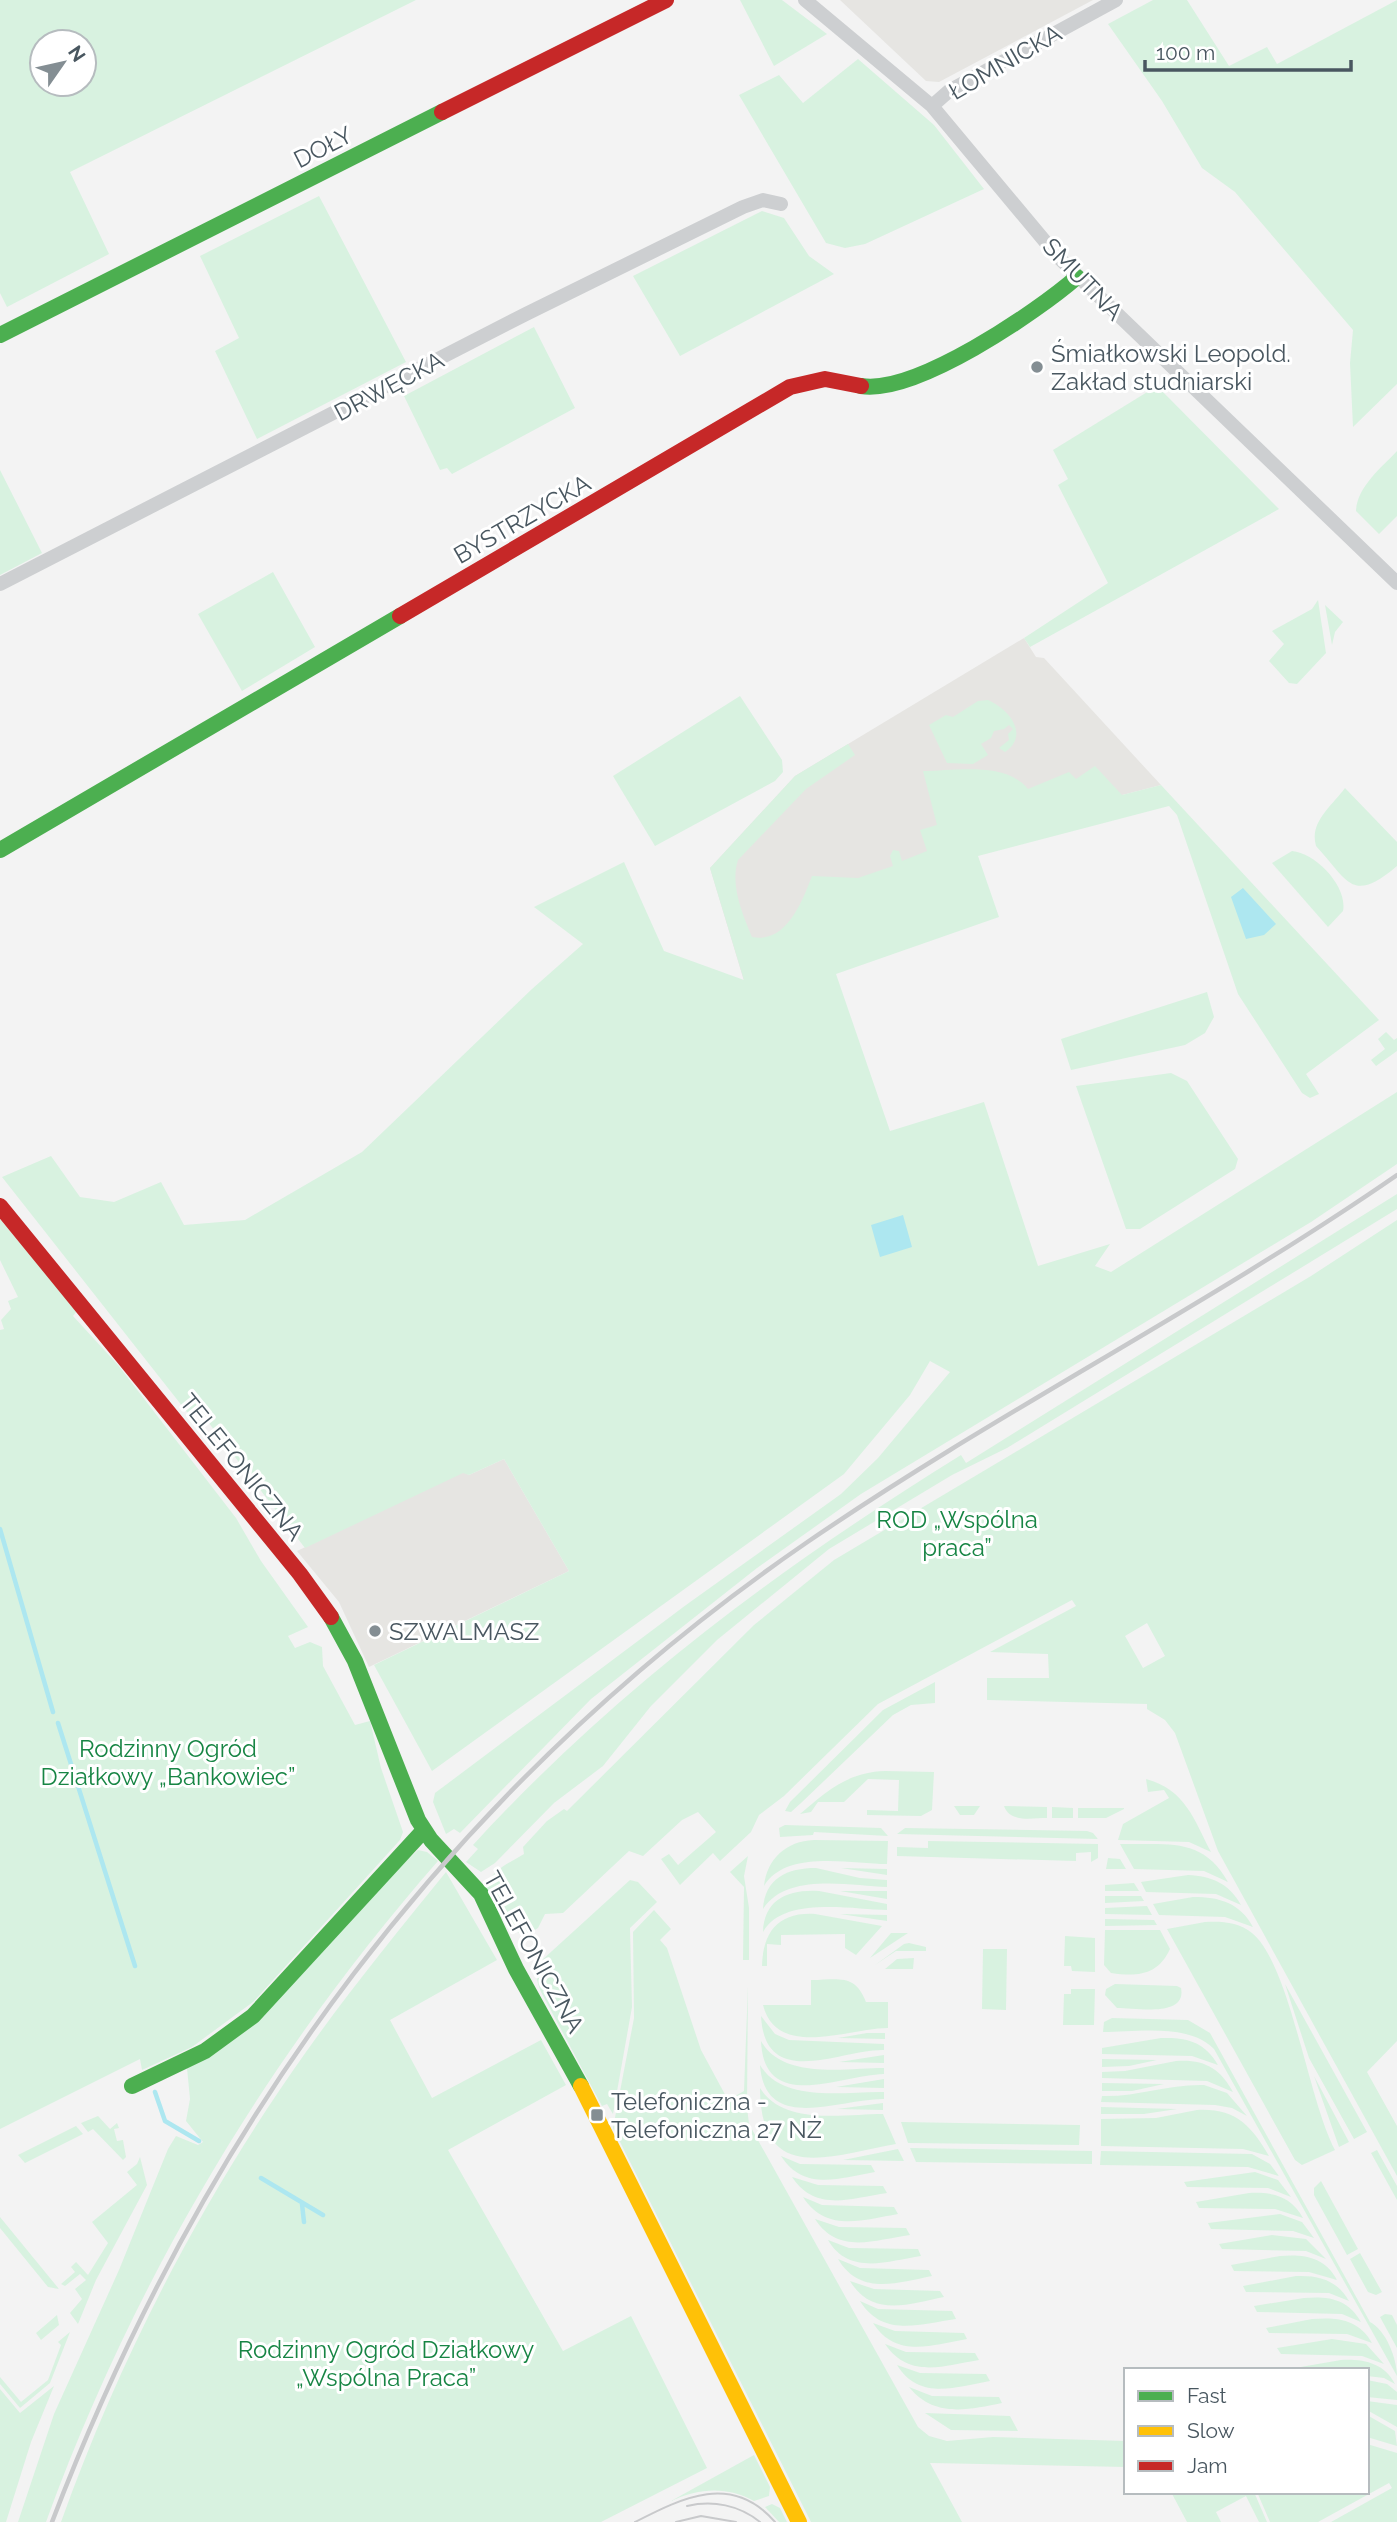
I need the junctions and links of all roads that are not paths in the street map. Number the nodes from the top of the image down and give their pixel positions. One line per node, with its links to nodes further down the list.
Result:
1 (666, 0): 7 (street, DOŁY)
2 (805, 0): 4 (street, SMUTNA)
3 (1116, 0): 4 (street, ŁOMNICKA)
4 (932, 106): 6 (street, SMUTNA)
5 (781, 204): 9 (street, DRWĘCKA)
6 (1077, 277): 8 (street, SMUTNA); 10 (street, BYSTRZYCKA)
7 (0, 335)
8 (1397, 583)
9 (0, 584)
10 (0, 850)
11 (0, 1206): 12 (street, TELEFONICZNA)
12 (424, 1830): 13 (street); 14 (street, TELEFONICZNA)
13 (132, 2086)
14 (799, 2522)

